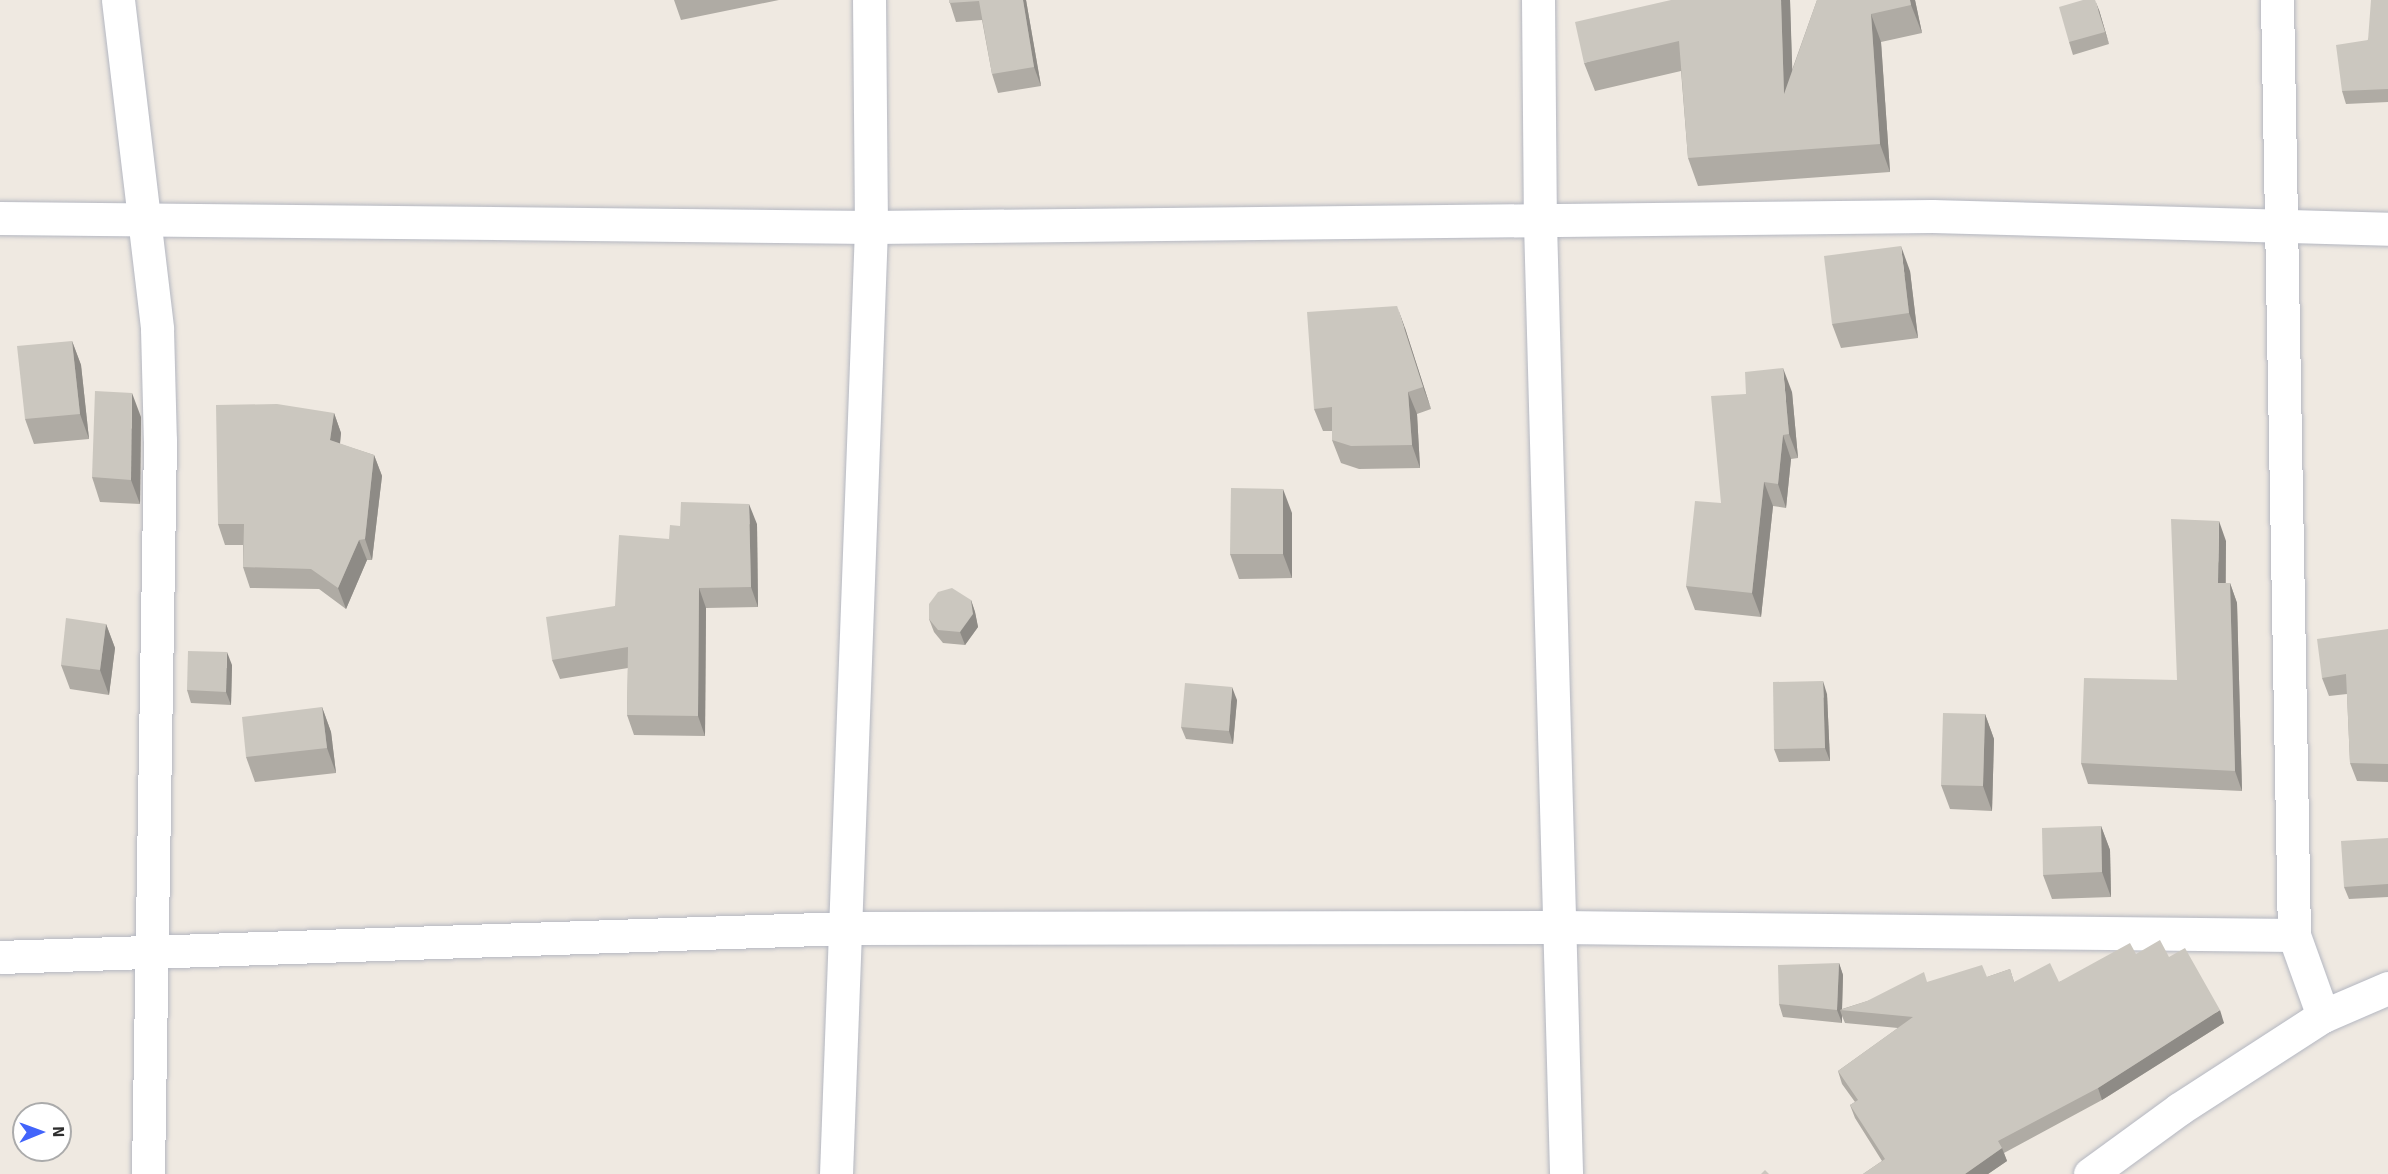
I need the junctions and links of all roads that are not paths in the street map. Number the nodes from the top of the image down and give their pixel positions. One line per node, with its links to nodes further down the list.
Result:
1 (117, 0): 6 (street)
2 (869, 0): 8 (street)
3 (1538, 0): 7 (street)
4 (2277, 0): 9 (street)
5 (0, 218): 6 (street)
6 (145, 221): 8 (street); 14 (street)
7 (1540, 223): 8 (street); 9 (street); 11 (street)
8 (871, 227): 12 (street)
9 (2282, 228): 10 (street); 13 (street)
10 (2388, 229)
11 (1560, 927): 12 (street); 13 (street); 20 (street)
12 (847, 928): 14 (street); 19 (street)
13 (2294, 935): 17 (street)
14 (153, 954): 15 (street); 18 (street)
15 (0, 957)
16 (2388, 988): 17 (street)
17 (2323, 1016): 21 (street)
18 (148, 1174)
19 (836, 1174)
20 (1566, 1174)
21 (2090, 1174)

